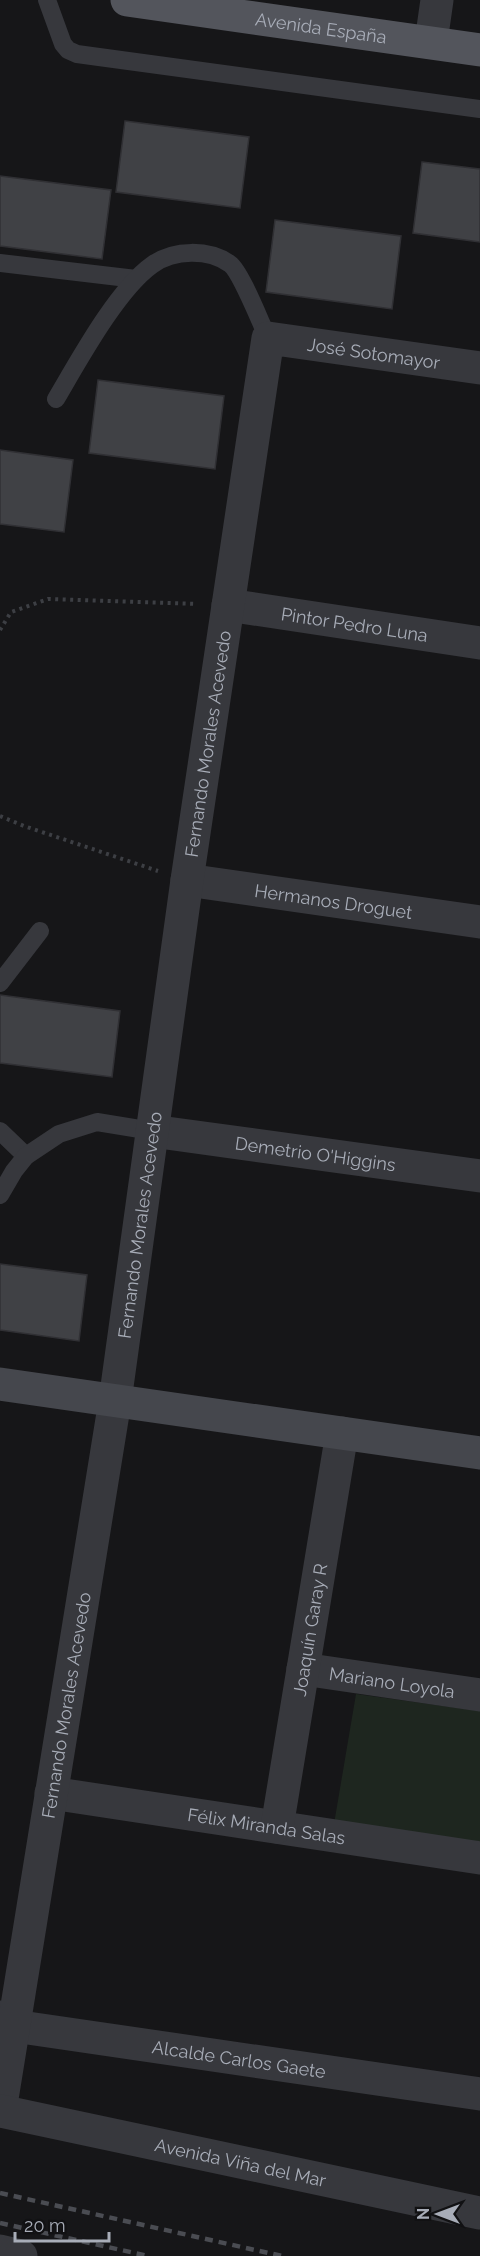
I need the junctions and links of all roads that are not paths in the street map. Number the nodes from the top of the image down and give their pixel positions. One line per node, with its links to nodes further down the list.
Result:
1 (47, 0): 6 (lane)
2 (128, 0): 4 (main road, Avenida España)
3 (437, 0): 4 (street)
4 (430, 42): 5 (main road, Avenida España)
5 (480, 50)
6 (480, 109)
7 (0, 263): 8 (lane)
8 (135, 279): 9 (lane); 11 (lane)
9 (268, 338): 10 (street, José Sotomayor); 12 (street, Fernando Morales Acevedo)
10 (480, 368)
11 (56, 399)
12 (228, 605): 13 (street, Pintor Pedro Luna); 14 (street, Fernando Morales Acevedo)
13 (480, 643)
14 (187, 880): 15 (street, Hermanos Droguet); 19 (street, Fernando Morales Acevedo)
15 (480, 922)
16 (40, 931): 17 (lane)
17 (0, 983)
18 (0, 1131): 20 (lane)
19 (152, 1131): 20 (lane); 21 (street, Demetrio O'Higgins); 24 (street, Fernando Morales Acevedo)
20 (26, 1156): 22 (lane)
21 (480, 1176)
22 (0, 1194)
23 (0, 1384): 24 (street)
24 (115, 1401): 25 (street); 29 (street, Fernando Morales Acevedo)
25 (342, 1433): 26 (street); 27 (street, Joaquín Garay R)
26 (480, 1453)
27 (303, 1669): 28 (street, Mariano Loyola); 30 (street, Joaquín Garay R)
28 (480, 1695)
29 (51, 1793): 30 (street, Félix Miranda Salas); 32 (street, Fernando Morales Acevedo)
30 (277, 1827): 31 (street, Félix Miranda Salas)
31 (480, 1858)
32 (7, 2021): 33 (street, Alcalde Carlos Gaete); 34 (street, Fernando Morales Acevedo)
33 (480, 2094)
34 (0, 2111): 35 (street, Avenida Viña del Mar)
35 (480, 2213)
36 (0, 2251): 37 (street)
37 (21, 2256)

